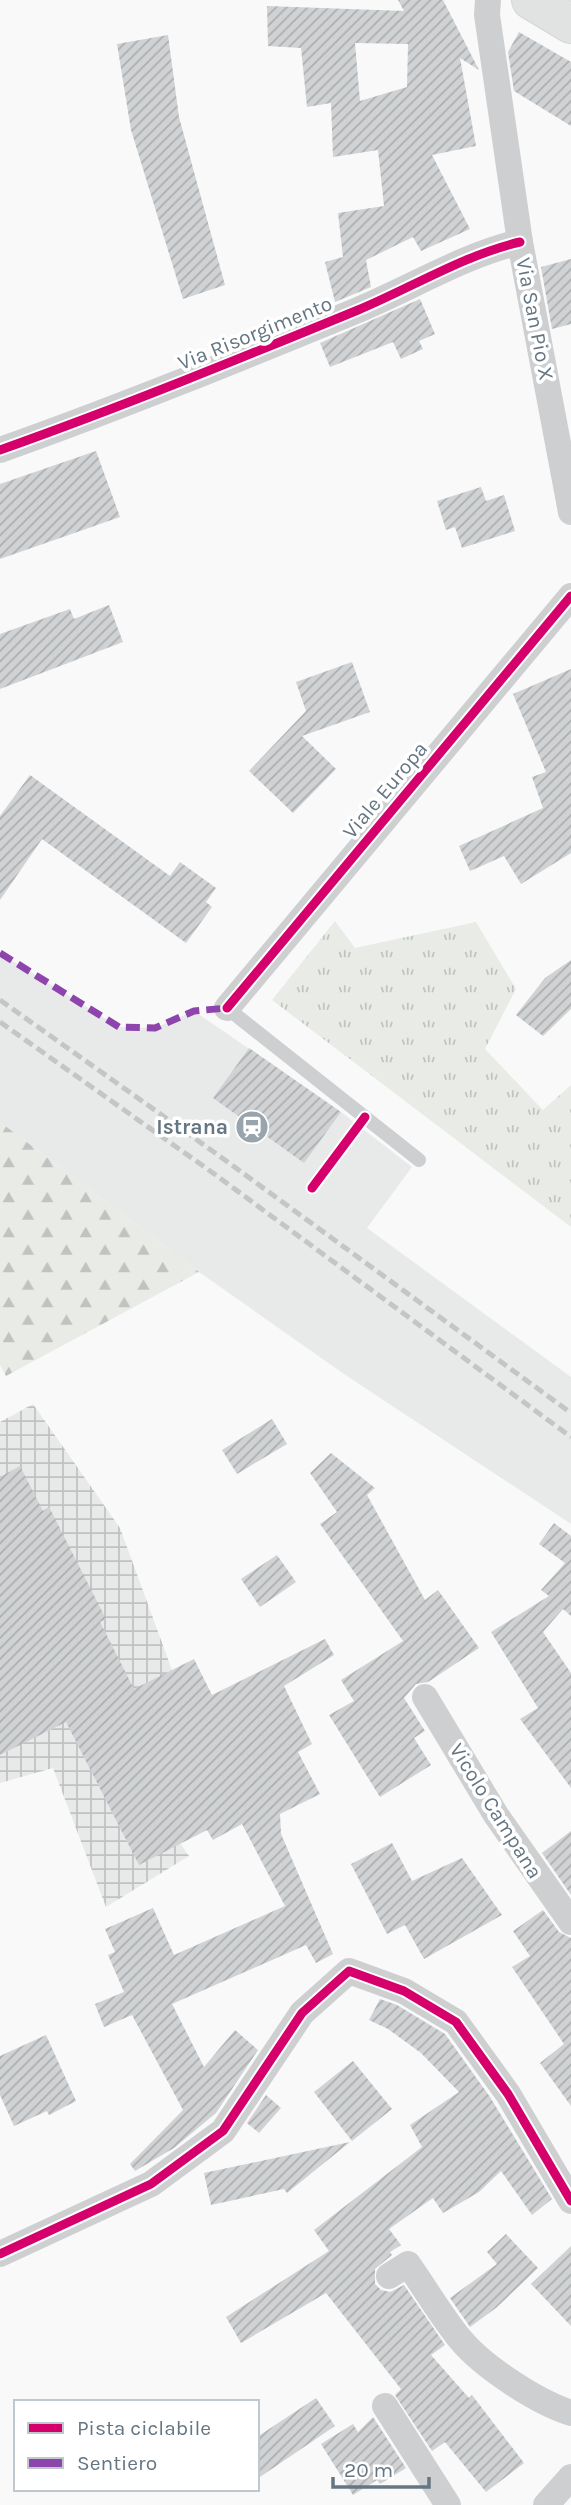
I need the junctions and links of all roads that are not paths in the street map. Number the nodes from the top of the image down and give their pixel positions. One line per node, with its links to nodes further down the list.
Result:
1 (488, 0): 4 (street, Via San Pio X)
2 (531, 0): 3 (main road)
3 (571, 24)
4 (520, 242): 5 (street, Via Risorgimento); 6 (street, Via San Pio X)
5 (0, 450)
6 (571, 512)
7 (571, 596): 8 (street, Viale Europa)
8 (227, 1008): 9 (lane)
9 (419, 1160)
10 (425, 1697): 11 (street, Vicolo Campana)
11 (571, 1922)
12 (571, 2201): 13 (street)
13 (0, 2254)
14 (388, 2276): 16 (street)
15 (385, 2406): 18 (street)
16 (571, 2413)
17 (571, 2477): 19 (street)
18 (448, 2505)
19 (546, 2505)

